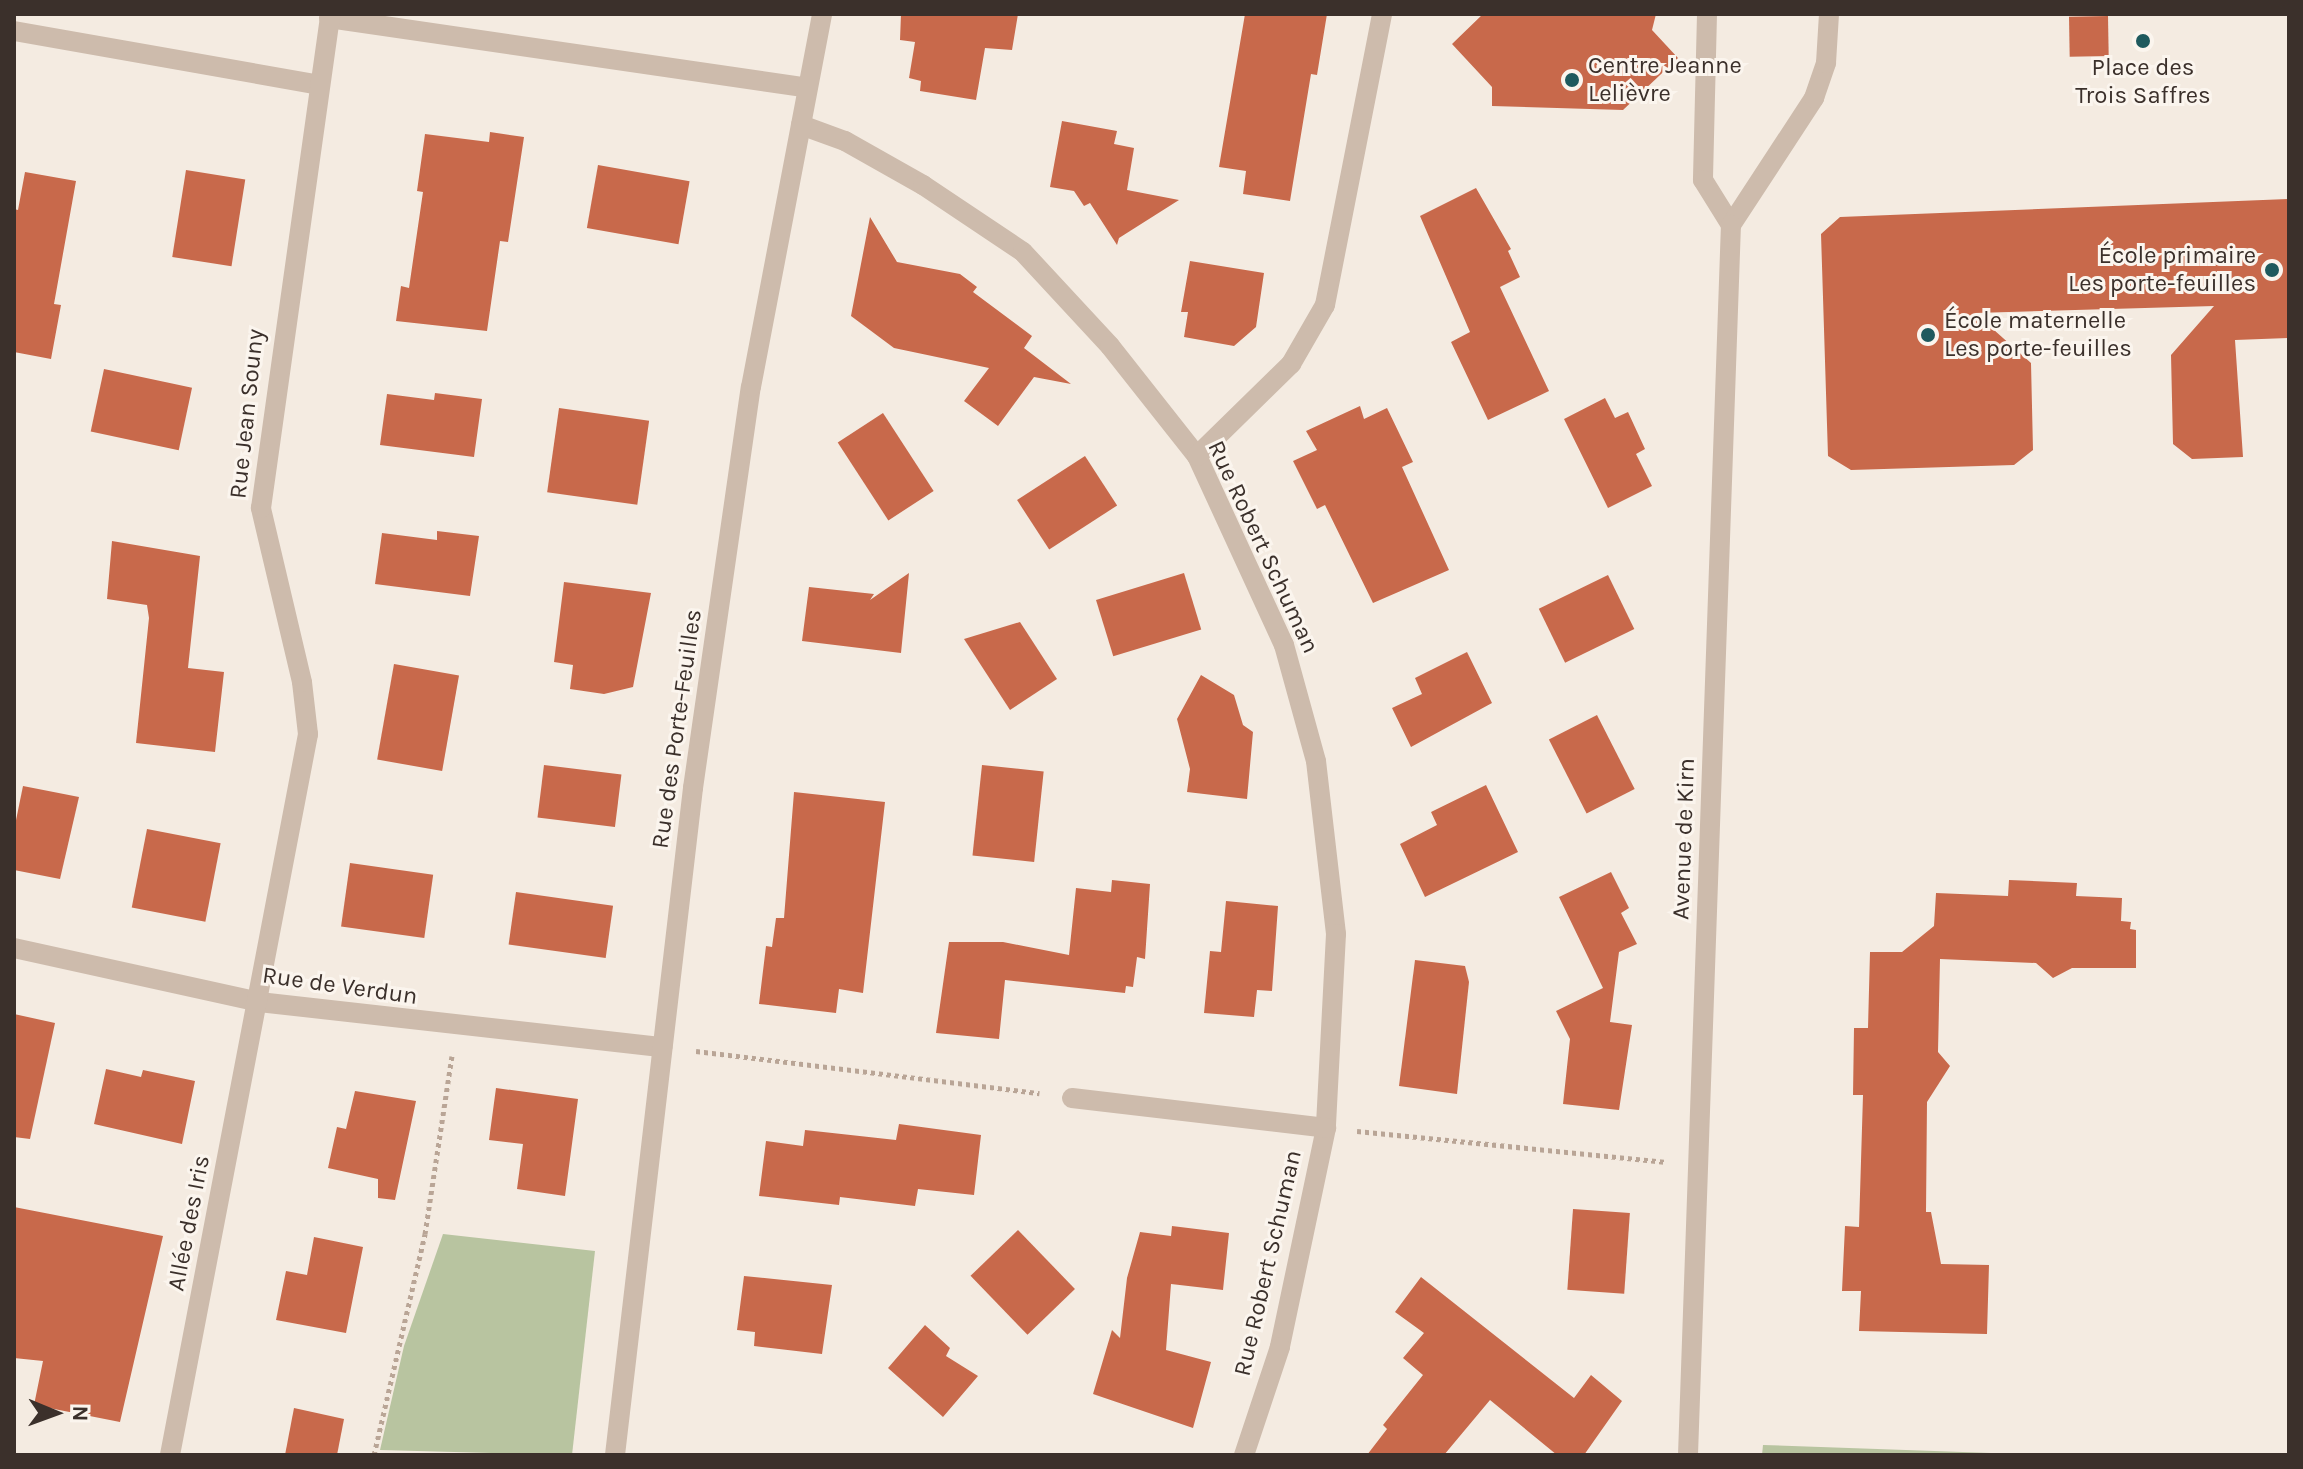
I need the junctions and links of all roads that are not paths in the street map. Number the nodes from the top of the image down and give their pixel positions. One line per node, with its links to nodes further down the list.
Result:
1 (822, 14): 8 (street, Rue des Porte-Feuilles)
2 (1382, 14): 11 (street)
3 (1707, 14): 10 (street)
4 (1829, 14): 10 (street)
5 (329, 16): 7 (street, Rue Jean Souny); 8 (street)
6 (14, 31): 7 (street)
7 (316, 84): 13 (street, Rue Jean Souny)
8 (807, 88): 9 (street, Rue des Porte-Feuilles)
9 (801, 125): 11 (street, Rue Robert Schuman); 14 (street, Rue des Porte-Feuilles)
10 (1731, 225): 20 (street, Avenue de Kirn)
11 (1197, 456): 16 (street, Rue Robert Schuman)
12 (14, 948): 13 (street, Rue de Verdun)
13 (259, 1002): 14 (street, Rue de Verdun); 17 (street, Allée des Iris)
14 (662, 1047): 18 (street, Rue des Porte-Feuilles)
15 (1072, 1098): 16 (street, Rue Robert Schuman)
16 (1326, 1128): 19 (street, Rue Robert Schuman)
17 (170, 1455)
18 (615, 1455)
19 (1244, 1455)
20 (1688, 1455)

